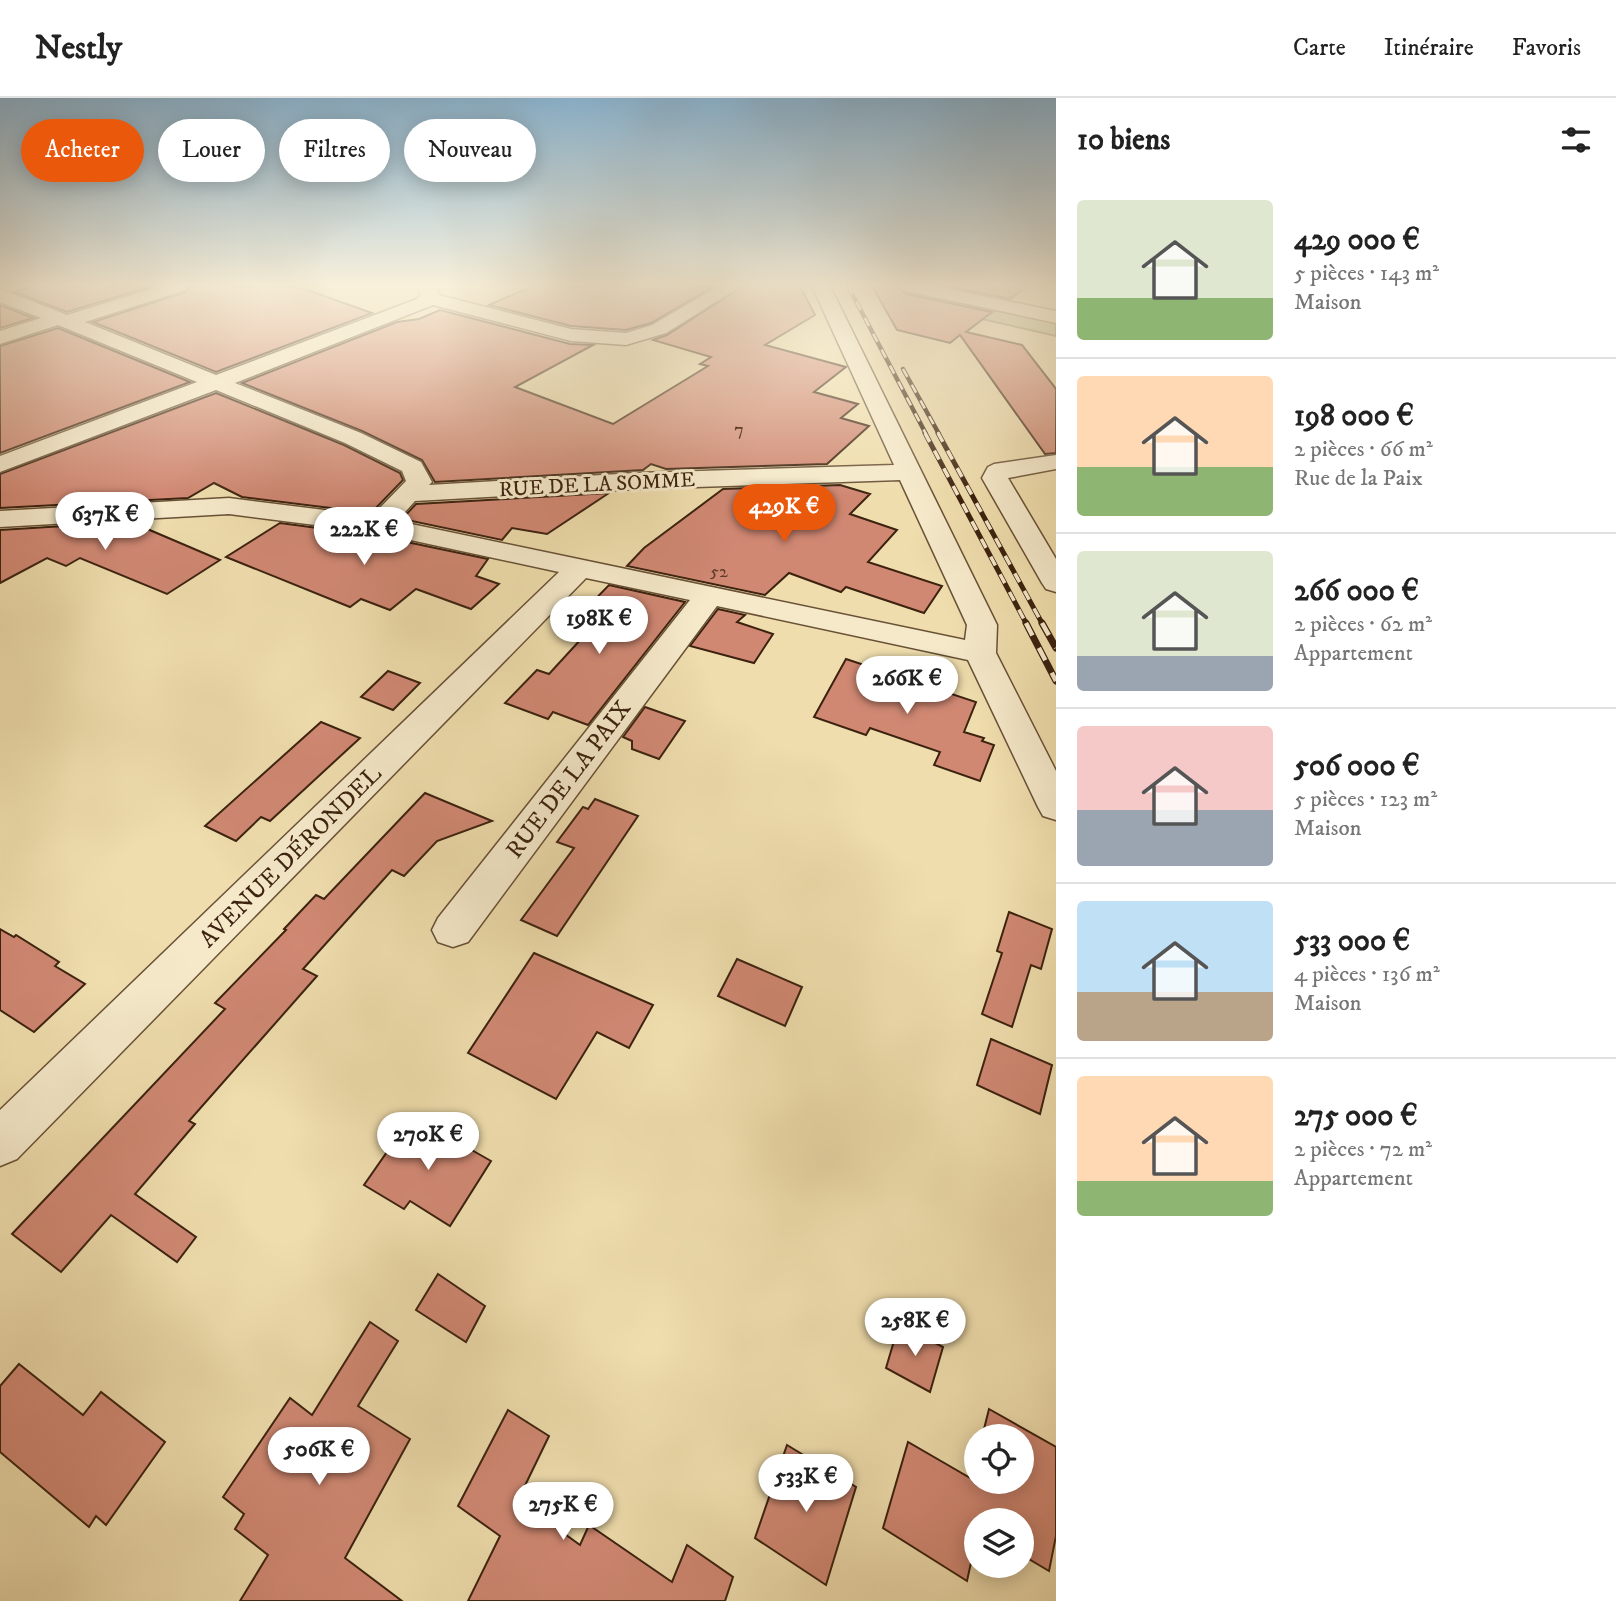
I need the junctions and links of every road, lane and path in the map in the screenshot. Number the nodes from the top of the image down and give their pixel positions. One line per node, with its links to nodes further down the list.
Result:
1 (150, 356): 4 (street)
2 (286, 356): 4 (street)
3 (854, 356): 7 (street)
4 (216, 383): 6 (street); 8 (street)
5 (1056, 462): 12 (street)
6 (0, 465)
7 (909, 472): 8 (street, RUE DE LA SOMME); 14 (street)
8 (410, 494): 10 (street)
9 (0, 519): 10 (street)
10 (378, 525): 11 (street)
11 (580, 568): 13 (street); 17 (street, AVENUE DÉRONDEL)
12 (1056, 583)
13 (709, 596): 14 (street); 16 (street, RUE DE LA PAIX)
14 (980, 653): 15 (street)
15 (1056, 807)
16 (453, 930)
17 (0, 1143)

